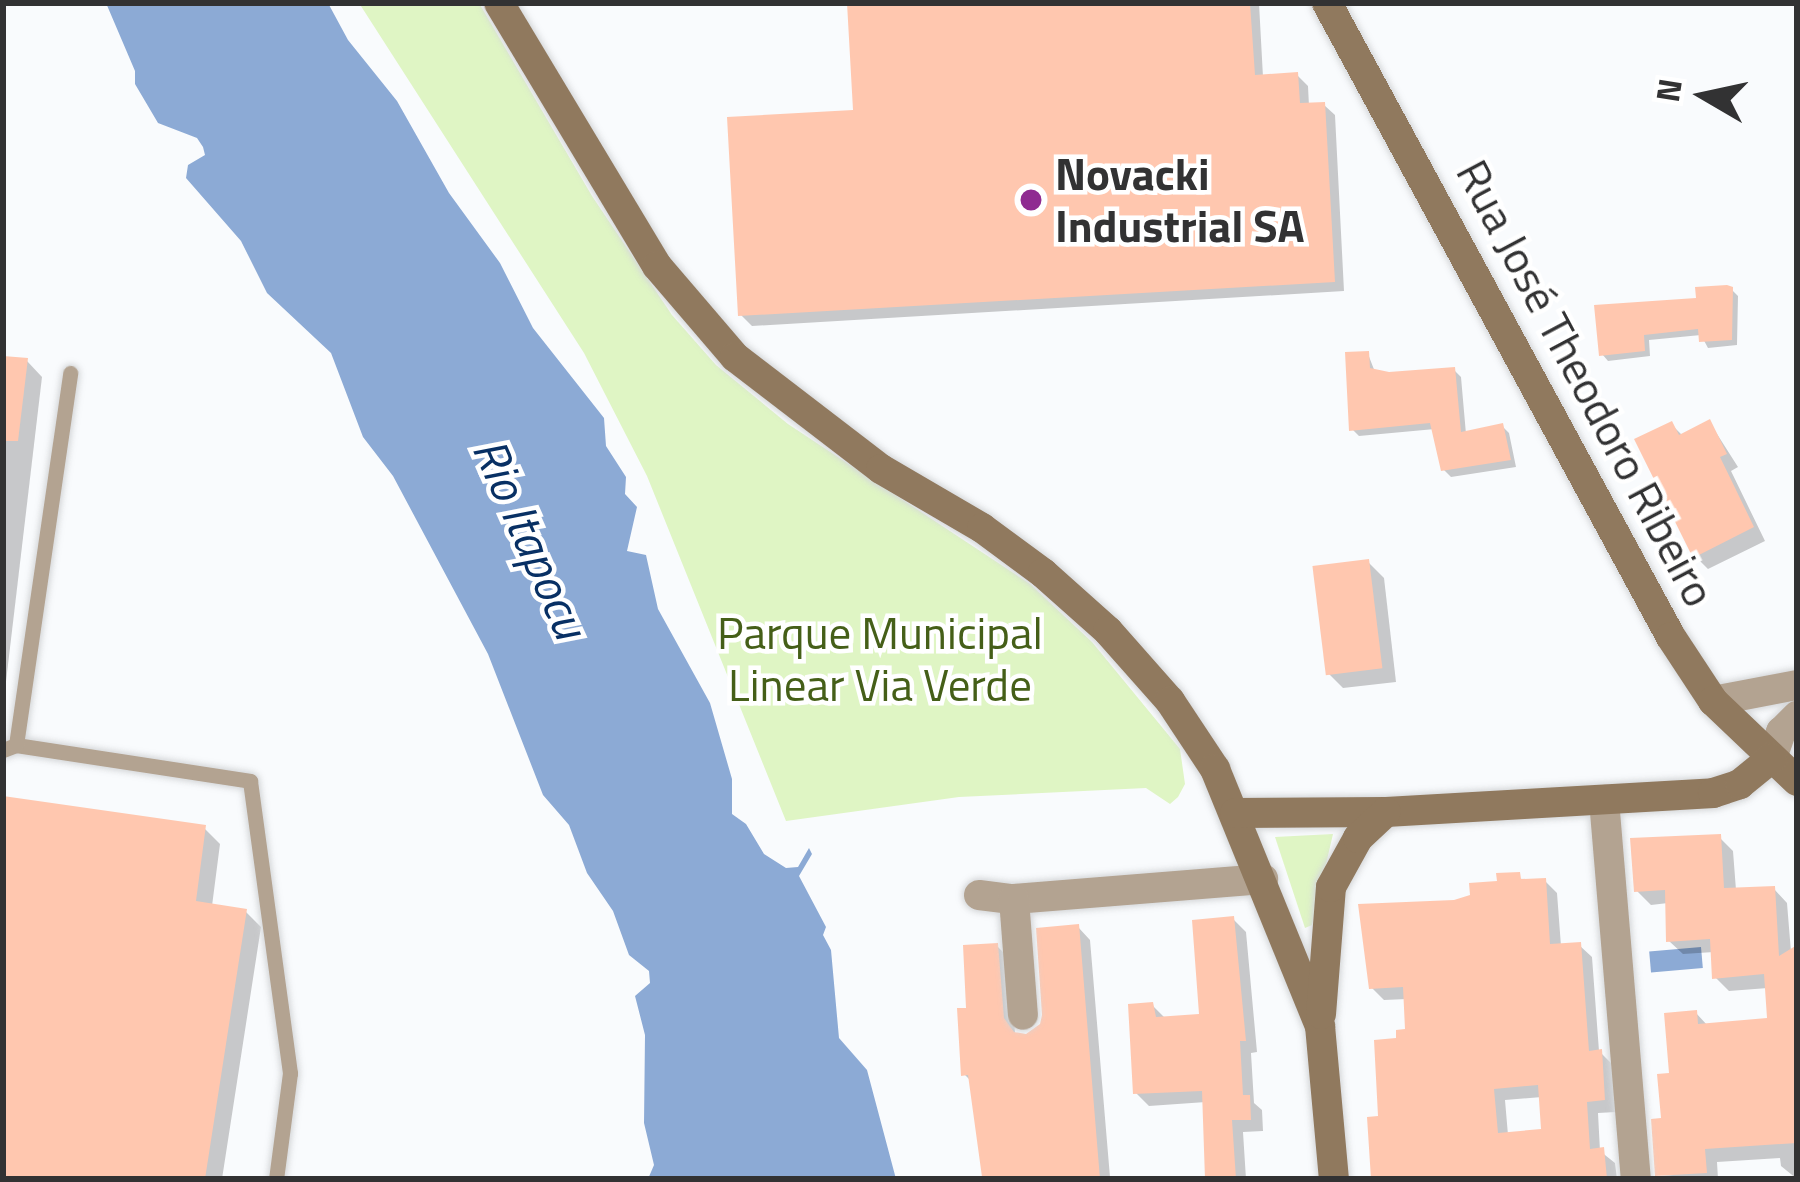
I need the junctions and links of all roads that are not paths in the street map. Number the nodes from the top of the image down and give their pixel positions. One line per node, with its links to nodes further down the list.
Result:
1 (499, 3): 12 (main road)
2 (1328, 3): 5 (main road, Rua José Theodoro Ribeiro)
3 (70, 374): 7 (lane)
4 (1797, 685): 5 (street)
5 (1713, 701): 8 (main road, Rua José Theodoro Ribeiro)
6 (1797, 716): 8 (street)
7 (10, 747): 18 (lane)
8 (1772, 758): 9 (main road, Rua José Theodoro Ribeiro); 10 (main road)
9 (1797, 781)
10 (1604, 800): 11 (main road); 20 (street)
11 (1386, 812): 12 (main road); 17 (main road)
12 (1235, 813): 13 (main road)
13 (1263, 879): 15 (street); 17 (main road)
14 (980, 895): 15 (street)
15 (1014, 899): 16 (street)
16 (1023, 1015)
17 (1321, 1026): 19 (main road)
18 (276, 1179)
19 (1334, 1179)
20 (1636, 1179)

